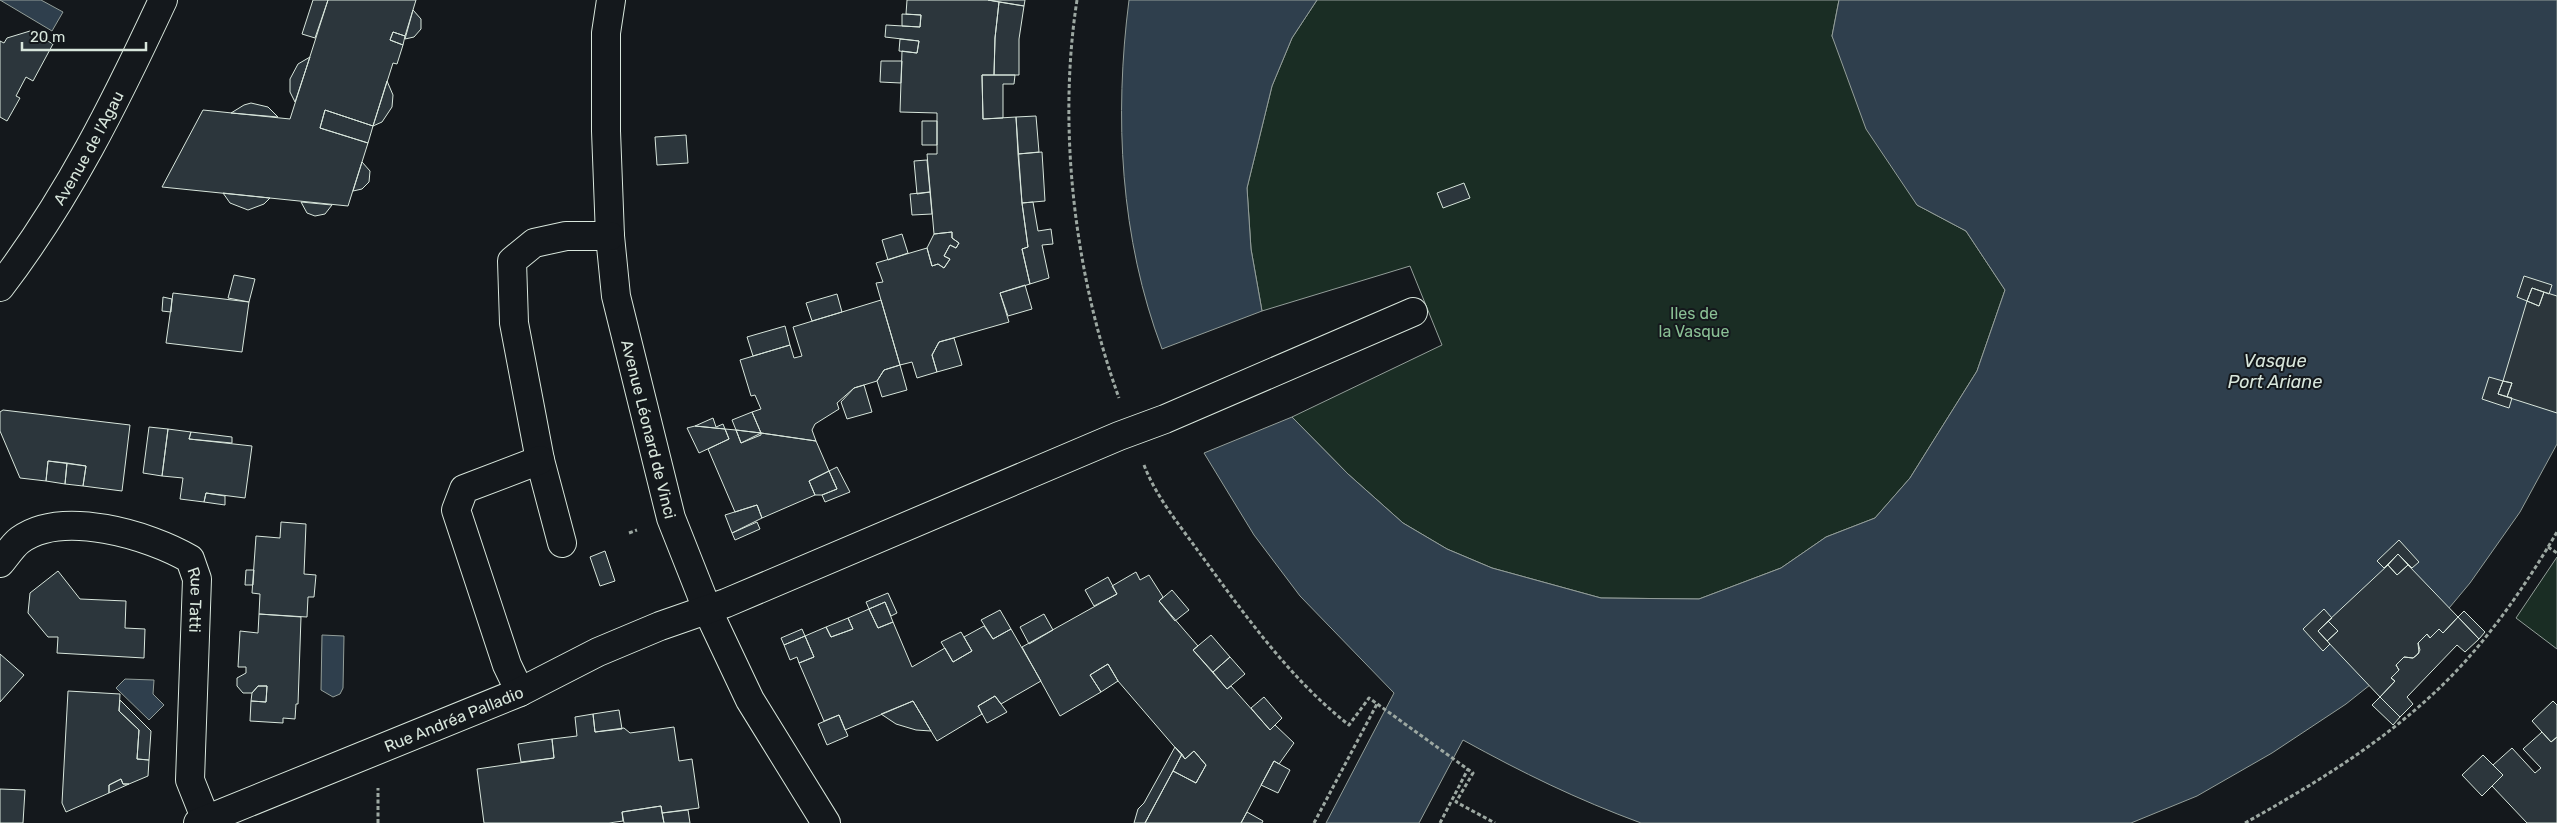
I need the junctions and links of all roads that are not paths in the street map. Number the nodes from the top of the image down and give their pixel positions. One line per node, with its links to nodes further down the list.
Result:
1 (162, 0): 4 (street, Avenue de l'Agau)
2 (611, 0): 3 (street, Avenue Léonard de Vinci)
3 (610, 236): 6 (street); 9 (street, Avenue Léonard de Vinci)
4 (0, 287)
5 (1413, 312): 9 (street, Rue Andréa Palladio)
6 (540, 460): 7 (street); 10 (street)
7 (562, 543)
8 (0, 563): 11 (street, Rue Tatti)
9 (707, 609): 10 (street, Rue Andréa Palladio); 12 (street, Avenue Léonard de Vinci)
10 (520, 692): 11 (street, Rue Andréa Palladio)
11 (202, 821)
12 (826, 823)

